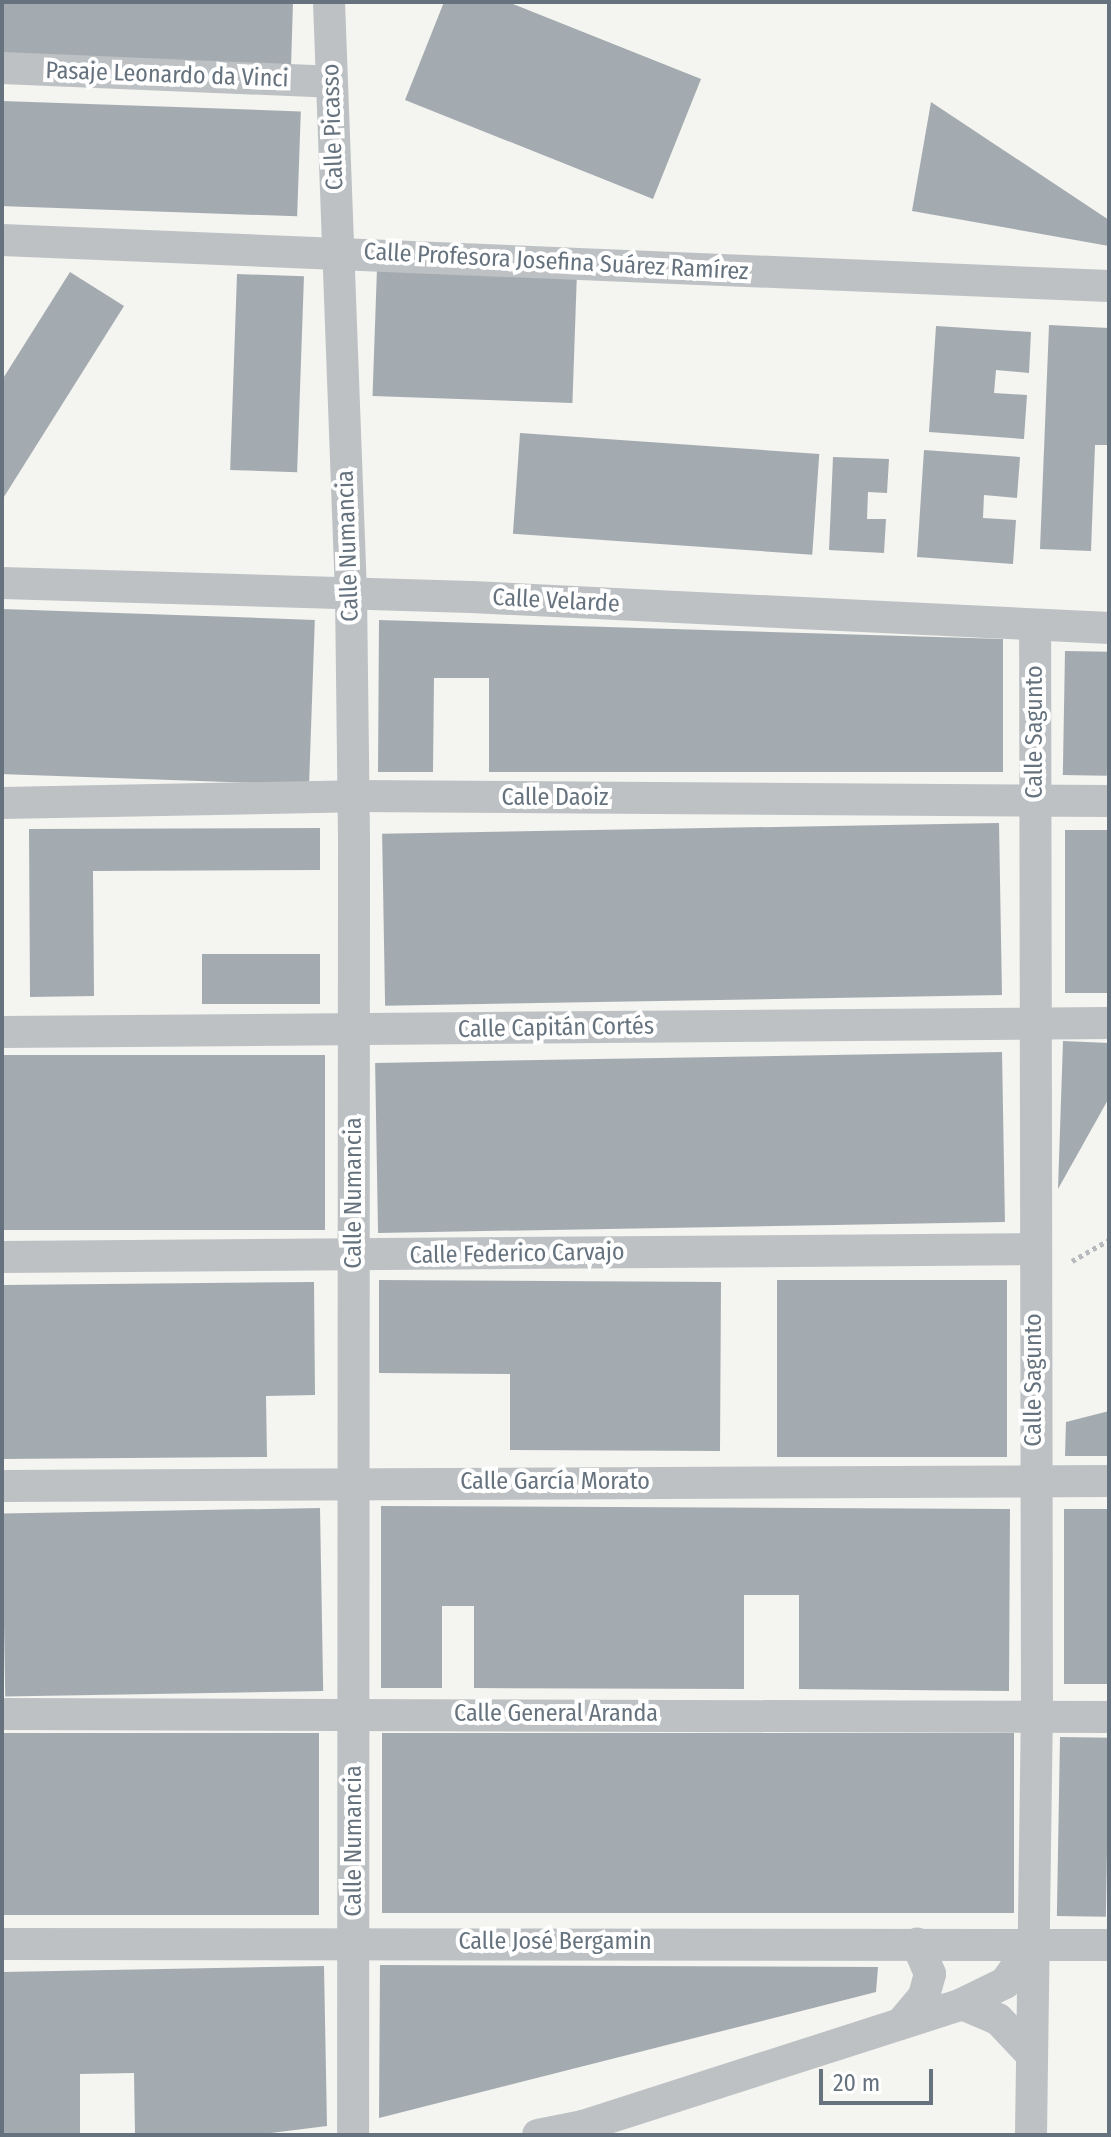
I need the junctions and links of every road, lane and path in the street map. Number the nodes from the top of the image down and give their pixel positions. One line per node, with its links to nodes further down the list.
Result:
1 (329, 2): 3 (street, Calle Picasso)
2 (2, 68): 3 (street, Pasaje Leonardo da Vinci)
3 (331, 82): 5 (street, Calle Picasso)
4 (3, 242): 5 (street, Calle Profesora Josefina Suárez Ramírez)
5 (338, 252): 6 (street, Calle Profesora Josefina Suárez Ramírez); 8 (street, Calle Numancia)
6 (1109, 286)
7 (2, 583): 8 (street, Calle Velarde)
8 (351, 593): 9 (street, Calle Velarde); 11 (street, Calle Numancia)
9 (1035, 625): 10 (street, Calle Velarde); 12 (street, Calle Sagunto)
10 (1109, 628)
11 (354, 796): 12 (street, Calle Daoiz); 14 (street, Calle Daoiz); 17 (street, Calle Numancia)
12 (1035, 800): 13 (street, Calle Daoiz); 16 (street, Calle Sagunto)
13 (1109, 801)
14 (2, 803)
15 (1109, 1023): 16 (street, Calle Capitán Cortés)
16 (1034, 1024): 17 (street, Calle Capitán Cortés); 19 (street, Calle Sagunto)
17 (354, 1031): 18 (street, Calle Capitán Cortés); 20 (street, Calle Numancia)
18 (2, 1032)
19 (1033, 1249): 20 (street, Calle Federico Carvajo); 24 (street, Calle Sagunto)
20 (354, 1256): 21 (street, Calle Federico Carvajo); 23 (street, Calle Numancia)
21 (2, 1257)
22 (1109, 1481): 24 (street, Calle García Morato)
23 (355, 1482): 24 (street, Calle García Morato); 25 (street, Calle García Morato); 26 (street, Calle Numancia)
24 (1035, 1482): 28 (street, Calle Sagunto)
25 (2, 1486)
26 (356, 1713): 27 (street, Calle General Aranda); 28 (street, Calle General Aranda); 30 (street, Calle Numancia)
27 (2, 1714)
28 (1037, 1717): 29 (street, Calle General Aranda); 33 (street, Calle Sagunto)
29 (1109, 1717)
30 (354, 1941): 31 (street, Calle José Bergamin); 32 (street, Calle José Bergamin); 38 (street, Calle Numancia)
31 (2, 1944)
32 (917, 1944): 33 (street, Calle José Bergamin); 36 (street)
33 (1032, 1945): 34 (street, Calle José Bergamin); 35 (street); 37 (street, Calle Sagunto)
34 (1109, 1945)
35 (962, 2004): 36 (street); 37 (street)
36 (904, 2020): 39 (street)
37 (1031, 2054): 40 (street, Calle Sagunto)
38 (353, 2135)
39 (538, 2135)
40 (1031, 2135)

